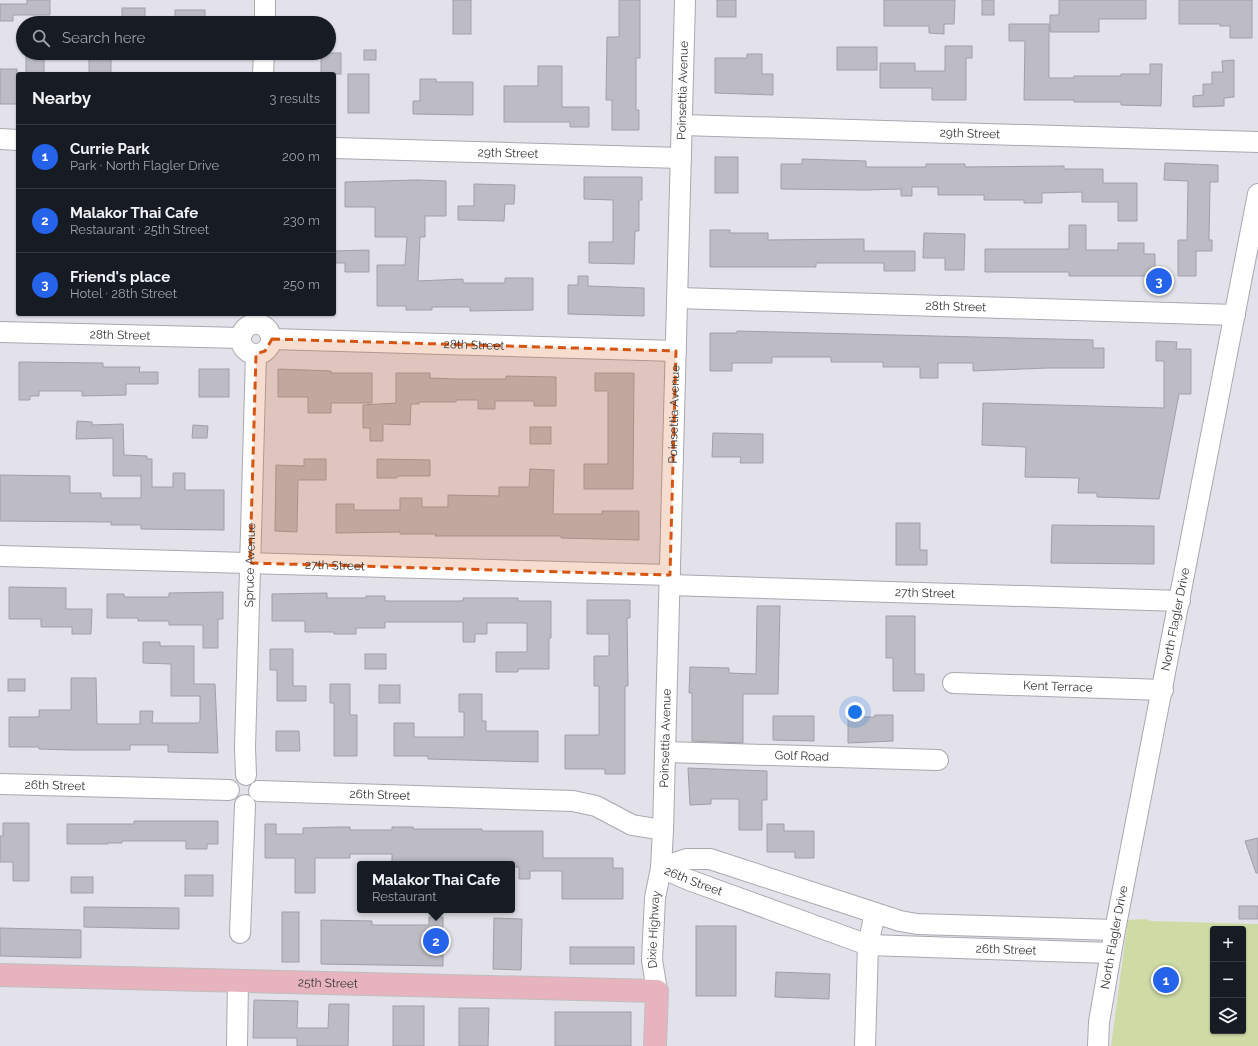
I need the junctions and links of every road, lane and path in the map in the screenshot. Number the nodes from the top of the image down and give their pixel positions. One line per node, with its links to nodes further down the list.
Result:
1 (266, 0): 3 (street)
2 (685, 0): 6 (street, Poinsettia Avenue)
3 (265, 16)
4 (264, 60): 5 (street)
5 (263, 72)
6 (682, 125): 9 (street, 29th Street); 11 (street, Poinsettia Avenue)
7 (0, 139): 8 (street)
8 (16, 140)
9 (1258, 142)
10 (336, 148): 11 (street, 29th Street)
11 (681, 158): 13 (street, Poinsettia Avenue)
12 (1258, 194): 14 (street, North Flagler Drive)
13 (678, 298): 14 (street, 28th Street); 19 (street, Poinsettia Avenue)
14 (1235, 315): 24 (street, North Flagler Drive)
15 (257, 318): 17 (street); 18 (street)
16 (0, 332): 17 (street, 28th Street)
17 (241, 338): 20 (street)
18 (272, 339): 19 (street, 28th Street); 20 (street)
19 (676, 351): 23 (street, Poinsettia Avenue)
20 (256, 354): 22 (street, Spruce Avenue)
21 (0, 556): 22 (street, 27th Street)
22 (250, 563): 23 (street, 27th Street); 29 (street, Spruce Avenue)
23 (670, 580): 24 (street, 27th Street); 27 (street, Poinsettia Avenue)
24 (1180, 601): 26 (street, North Flagler Drive)
25 (953, 683): 26 (street, Kent Terrace)
26 (1163, 690): 37 (street, North Flagler Drive)
27 (665, 752): 28 (street, Golf Road); 33 (street, Poinsettia Avenue)
28 (938, 760)
29 (246, 775): 31 (street); 32 (street)
30 (0, 784): 31 (street, 26th Street)
31 (229, 790): 32 (street)
32 (252, 798): 33 (street, 26th Street); 38 (street)
33 (663, 830): 34 (street, Dixie Highway)
34 (661, 868): 35 (street, 26th Street); 39 (street, 26th Street); 44 (street, Dixie Highway)
35 (875, 912): 36 (street, 26th Street); 39 (street)
36 (1059, 929): 37 (street, 26th Street); 40 (street)
37 (1115, 930): 41 (street, North Flagler Drive)
38 (240, 933)
39 (868, 945): 40 (street, 26th Street); 47 (street)
40 (1058, 952): 41 (street, 26th Street)
41 (1111, 953): 48 (street, North Flagler Drive)
42 (0, 975): 43 (main road, 25th Street)
43 (238, 981): 44 (main road, 25th Street); 45 (street)
44 (657, 991): 46 (main road, Dixie Highway)
45 (236, 1046)
46 (655, 1046)
47 (865, 1046)
48 (1098, 1046)

